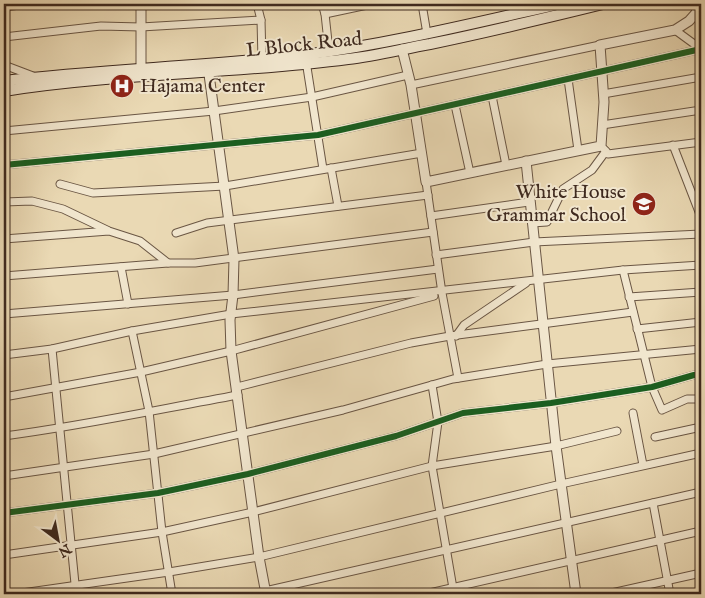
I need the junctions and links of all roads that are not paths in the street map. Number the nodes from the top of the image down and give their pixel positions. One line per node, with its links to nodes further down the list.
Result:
1 (28, 4): 9 (street)
2 (141, 4): 13 (street)
3 (256, 4): 12 (street)
4 (322, 4): 11 (street)
5 (372, 4): 11 (street)
6 (422, 4): 15 (street)
7 (560, 4): 15 (main road, L Block Road)
8 (604, 4): 18 (main road, L Block Road)
9 (4, 7)
10 (698, 10): 14 (street)
11 (325, 14): 20 (street)
12 (261, 20): 13 (street); 22 (street)
13 (141, 27): 16 (street); 24 (street)
14 (674, 30): 17 (street); 19 (street)
15 (427, 34): 20 (main road, L Block Road)
16 (4, 38)
17 (600, 45): 26 (street); 32 (street)
18 (402, 49): 21 (main road, L Block Road); 27 (street)
19 (701, 49): 26 (street)
20 (329, 51): 21 (main road, L Block Road)
21 (305, 59): 22 (main road, L Block Road); 25 (main road, L Block Road); 36 (street)
22 (262, 60): 25 (main road, L Block Road)
23 (4, 65): 28 (street)
24 (141, 68): 25 (main road, L Block Road); 28 (main road, L Block Road)
25 (208, 68): 33 (main road, L Block Road); 39 (street)
26 (602, 71): 30 (street); 34 (street)
27 (408, 75): 32 (street); 36 (street)
28 (36, 77): 31 (main road, L Block Road)
29 (701, 77): 34 (street)
30 (568, 79): 35 (street); 48 (street)
31 (4, 81)
32 (411, 85): 40 (street)
33 (4, 92)
34 (603, 94): 41 (street)
35 (492, 96): 37 (street); 52 (street)
36 (312, 98): 39 (street); 43 (street)
37 (455, 105): 40 (street); 55 (street)
38 (701, 110): 41 (street)
39 (214, 111): 42 (street); 45 (street)
40 (416, 114): 43 (street); 49 (street)
41 (602, 125): 47 (street)
42 (4, 131)
43 (318, 135): 45 (street); 54 (street)
44 (701, 142): 46 (street)
45 (219, 145): 51 (street); 58 (street)
46 (673, 146): 47 (street); 64 (street)
47 (603, 148): 48 (street); 66 (street)
48 (578, 150): 50 (street)
49 (422, 153): 53 (street); 56 (street)
50 (526, 161): 52 (street); 61 (street)
51 (4, 165)
52 (506, 165): 55 (street)
53 (331, 168): 54 (street); 62 (street)
54 (323, 169): 58 (street)
55 (470, 173): 56 (street)
56 (426, 182): 59 (street)
57 (60, 184): 58 (street)
58 (225, 186): 65 (street)
59 (428, 195): 62 (street); 63 (street)
60 (4, 202): 67 (street)
61 (530, 202): 63 (street); 66 (street)
62 (338, 206): 65 (street)
63 (431, 216): 68 (street)
64 (701, 217)
65 (229, 220): 69 (street); 74 (street)
66 (532, 223): 72 (street)
67 (110, 231): 71 (street); 75 (street)
68 (433, 232): 73 (street); 74 (street)
69 (176, 233)
70 (701, 234): 72 (street)
71 (4, 239)
72 (534, 242): 73 (street); 81 (street)
73 (436, 255): 78 (street)
74 (234, 259): 75 (street); 84 (street)
75 (168, 263): 77 (street)
76 (701, 265): 79 (street)
77 (122, 267): 80 (street); 86 (street)
78 (438, 269): 82 (street); 84 (street)
79 (623, 270): 81 (street); 85 (street)
80 (4, 276)
81 (533, 281): 82 (street); 91 (street); 94 (street)
82 (442, 292): 89 (street); 94 (street); 97 (street)
83 (701, 292): 85 (street)
84 (233, 295): 86 (street); 89 (street)
85 (629, 297): 87 (street)
86 (128, 304): 88 (street)
87 (633, 312): 91 (street); 92 (street)
88 (4, 314)
89 (230, 314): 93 (street); 97 (street)
90 (701, 322): 92 (street)
91 (543, 325): 94 (street); 100 (street)
92 (638, 328): 99 (street)
93 (132, 331): 96 (street); 101 (street)
94 (453, 336): 103 (street); 107 (street)
95 (701, 348): 99 (street)
96 (52, 350): 98 (street); 106 (street)
97 (231, 351): 101 (street); 107 (street)
98 (4, 354)
99 (644, 354): 100 (street); 105 (street)
100 (547, 364): 103 (street); 110 (street)
101 (141, 372): 106 (street); 111 (street)
102 (701, 376): 105 (street)
103 (458, 378): 104 (street)
104 (432, 385): 113 (street); 117 (street)
105 (652, 387): 109 (street); 110 (street)
106 (56, 388): 108 (street); 115 (street)
107 (238, 391): 111 (street); 117 (street)
108 (4, 397)
109 (701, 399)
110 (551, 403): 113 (street); 120 (street)
111 (149, 411): 115 (street); 122 (street)
112 (633, 413): 124 (street)
113 (438, 422): 123 (street); 126 (street)
114 (701, 427): 119 (street)
115 (59, 429): 118 (street); 125 (street)
116 (617, 431): 120 (street)
117 (243, 434): 122 (street); 126 (street)
118 (4, 436)
119 (655, 437)
120 (556, 446): 123 (street); 128 (street)
121 (701, 453): 124 (street)
122 (154, 454): 125 (street); 130 (street)
123 (432, 466): 133 (street); 135 (street)
124 (643, 466): 128 (street)
125 (63, 467): 127 (street); 132 (street)
126 (248, 474): 130 (street); 133 (street)
127 (4, 476)
128 (561, 484): 135 (street); 136 (street)
129 (701, 492): 131 (street)
130 (158, 494): 132 (street); 138 (street)
131 (653, 503): 136 (street); 139 (street)
132 (67, 506): 134 (street); 140 (street)
133 (253, 512): 138 (street); 143 (street)
134 (4, 513)
135 (440, 513): 141 (street); 143 (street)
136 (565, 523): 141 (street); 144 (street)
137 (701, 531): 139 (street)
138 (162, 532): 140 (street); 145 (street)
139 (660, 541): 144 (street); 147 (street)
140 (71, 547): 142 (street); 148 (street)
141 (447, 550): 149 (street); 150 (street)
142 (4, 556)
143 (259, 556): 145 (street); 150 (street)
144 (571, 562): 149 (street); 154 (street)
145 (169, 572): 148 (street); 152 (street)
146 (701, 575): 147 (street)
147 (668, 581): 155 (street); 156 (street)
148 (76, 590): 151 (street)
149 (454, 591): 153 (street)
150 (266, 593)
151 (15, 594)
152 (172, 594)
153 (425, 594)
154 (576, 594)
155 (607, 594)
156 (670, 594)

